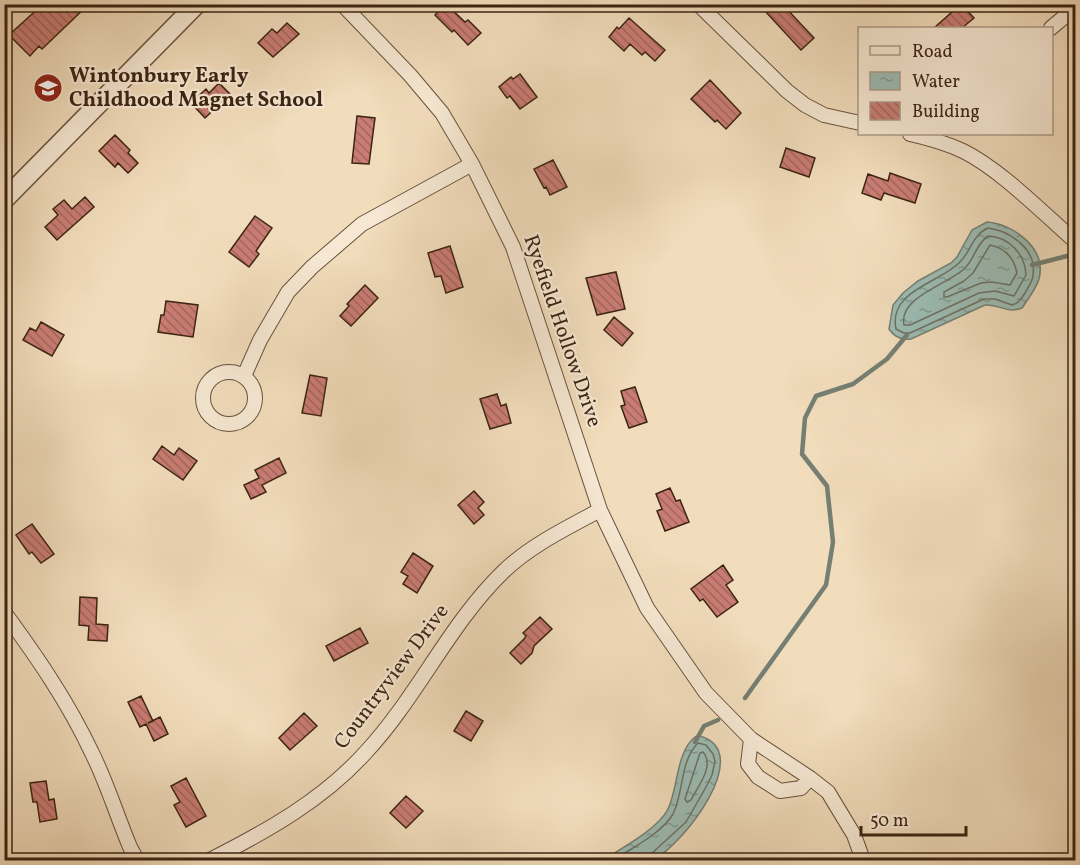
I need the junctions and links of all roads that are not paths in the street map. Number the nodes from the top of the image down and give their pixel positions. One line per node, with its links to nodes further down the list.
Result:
1 (197, 4): 10 (street)
2 (342, 4): 9 (street, Ryefield Hollow Drive)
3 (698, 4): 6 (street)
4 (1076, 7): 5 (street)
5 (1052, 27)
6 (858, 123)
7 (920, 135): 8 (street)
8 (939, 137): 11 (street)
9 (472, 164): 12 (street); 13 (street, Ryefield Hollow Drive)
10 (4, 200)
11 (1076, 242)
12 (244, 376)
13 (600, 510): 15 (street, Ryefield Hollow Drive); 18 (street, Countryview Drive)
14 (4, 612): 17 (street)
15 (751, 739): 16 (street, Ryefield Hollow Drive); 16 (street)
16 (810, 778): 19 (street, Ryefield Hollow Drive)
17 (137, 861)
18 (210, 861)
19 (863, 861)

